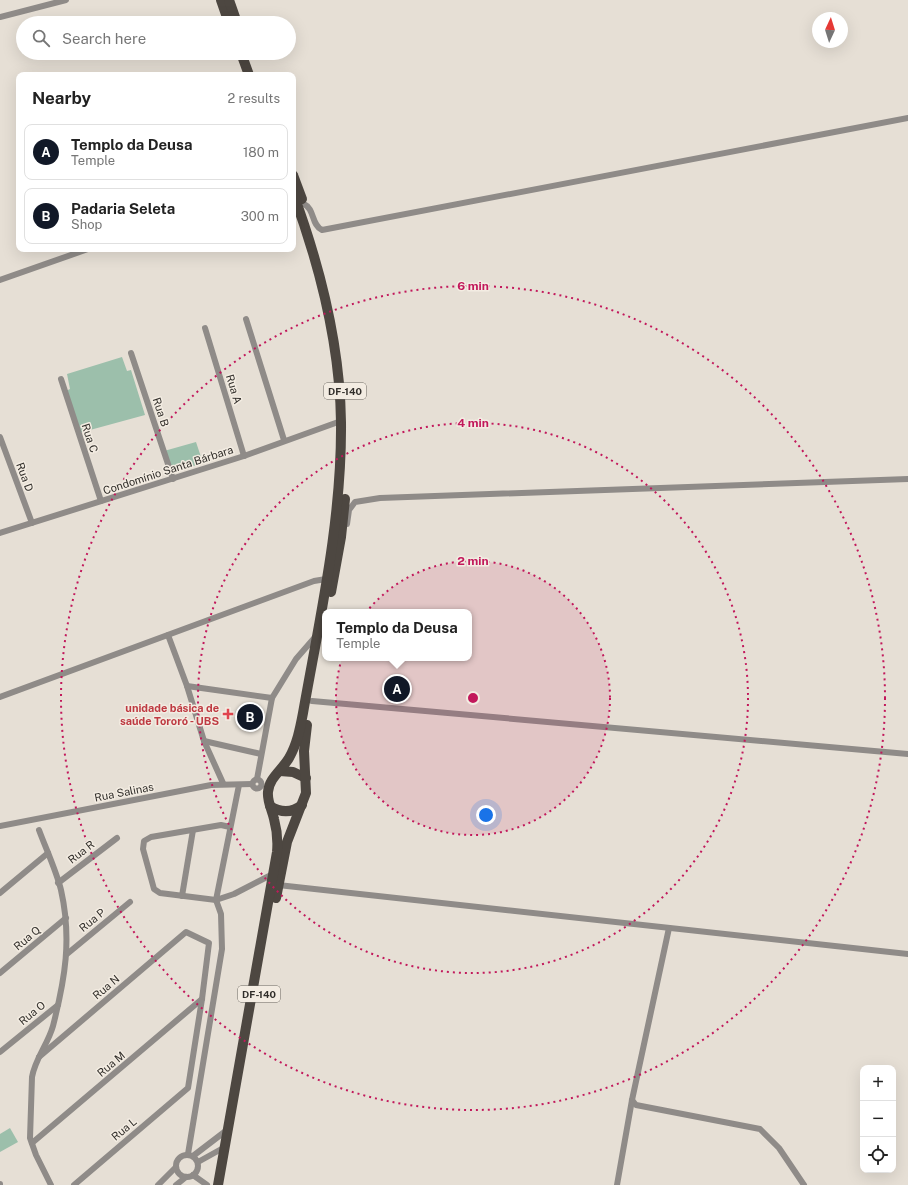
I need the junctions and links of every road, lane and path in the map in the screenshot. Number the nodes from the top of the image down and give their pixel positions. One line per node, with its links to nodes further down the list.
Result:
1 (66, 0): 6 (street)
2 (220, 0): 4 (main road)
3 (228, 0): 5 (main road)
4 (226, 16)
5 (234, 16)
6 (0, 17)
7 (243, 60): 9 (main road)
8 (251, 60): 10 (main road)
9 (248, 72)
10 (255, 72)
11 (908, 118): 14 (street)
12 (296, 184): 14 (main road, DF-140)
13 (296, 201): 21 (main road, DF-140)
14 (304, 204): 30 (main road, DF-140)
15 (79, 252): 16 (street)
16 (0, 280)
17 (246, 319): 23 (street)
18 (205, 328): 24 (street, Rua A)
19 (131, 353): 25 (street, Rua B)
20 (61, 379): 27 (street, Rua C)
21 (341, 421): 23 (street, Condomínio Santa Bárbara); 31 (main road, DF-140)
22 (0, 437): 28 (street, Rua D)
23 (284, 440): 24 (street, Condomínio Santa Bárbara)
24 (244, 456): 25 (street, Condomínio Santa Bárbara)
25 (173, 479): 27 (street, Condomínio Santa Bárbara)
26 (908, 479): 30 (street)
27 (101, 501): 28 (street, Condomínio Santa Bárbara)
28 (32, 523): 29 (street, Condomínio Santa Bárbara)
29 (0, 533)
30 (341, 537): 32 (main road, DF-140)
31 (326, 579): 33 (main road, DF-140); 34 (street)
32 (329, 609)
33 (317, 634): 38 (street); 43 (main road, DF-140)
34 (168, 635): 36 (street); 37 (street)
35 (322, 643): 39 (main road, DF-140)
36 (186, 686): 38 (street); 40 (street)
37 (0, 697)
38 (272, 698): 41 (street)
39 (312, 701): 42 (street); 44 (main road, DF-140)
40 (204, 741): 41 (street); 45 (street)
41 (261, 754): 46 (street)
42 (908, 754)
43 (277, 774): 44 (main road); 46 (street, Rua Salinas); 49 (main road, DF-140)
44 (306, 778): 48 (main road, DF-140)
45 (223, 783): 47 (street, Rua Salinas); 50 (street, Rua Salinas)
46 (256, 783): 47 (street, Rua Salinas); 49 (street)
47 (239, 785): 51 (street)
48 (302, 805): 49 (main road); 58 (main road, DF-140)
49 (270, 806): 56 (main road, DF-140)
50 (0, 826)
51 (230, 827): 53 (street); 61 (street)
52 (39, 830): 55 (street)
53 (193, 830): 60 (street); 60 (street)
54 (117, 838): 57 (street, Rua R)
55 (48, 853): 57 (street); 59 (street)
56 (273, 874): 61 (street); 73 (main road, DF-140)
57 (58, 883): 63 (street)
58 (278, 885): 64 (street); 87 (main road, DF-140)
59 (0, 893)
60 (182, 896): 61 (street)
61 (216, 900): 76 (street)
62 (130, 902): 65 (street, Rua P)
63 (66, 918): 65 (street); 67 (street, Rua Q)
64 (669, 928): 66 (street); 72 (street)
65 (67, 954): 69 (street)
66 (908, 954)
67 (0, 973)
68 (202, 999): 71 (street, Rua N); 74 (street, Rua M); 82 (street, Rua L)
69 (58, 1005): 70 (street, Rua O); 71 (street)
70 (0, 1052)
71 (39, 1057): 74 (street)
72 (632, 1100): 88 (street); 89 (street)
73 (228, 1129): 75 (main road, DF-140); 76 (street)
74 (32, 1143): 81 (street)
75 (225, 1147): 77 (street); 86 (main road, DF-140)
76 (191, 1155): 77 (street); 78 (street)
77 (198, 1162): 79 (street)
78 (176, 1167): 80 (street); 83 (street)
79 (193, 1175): 80 (street); 85 (street)
80 (186, 1177): 84 (street)
81 (51, 1185)
82 (74, 1185)
83 (158, 1185)
84 (176, 1185)
85 (207, 1185)
86 (218, 1185)
87 (225, 1185)
88 (617, 1185)
89 (804, 1185)

